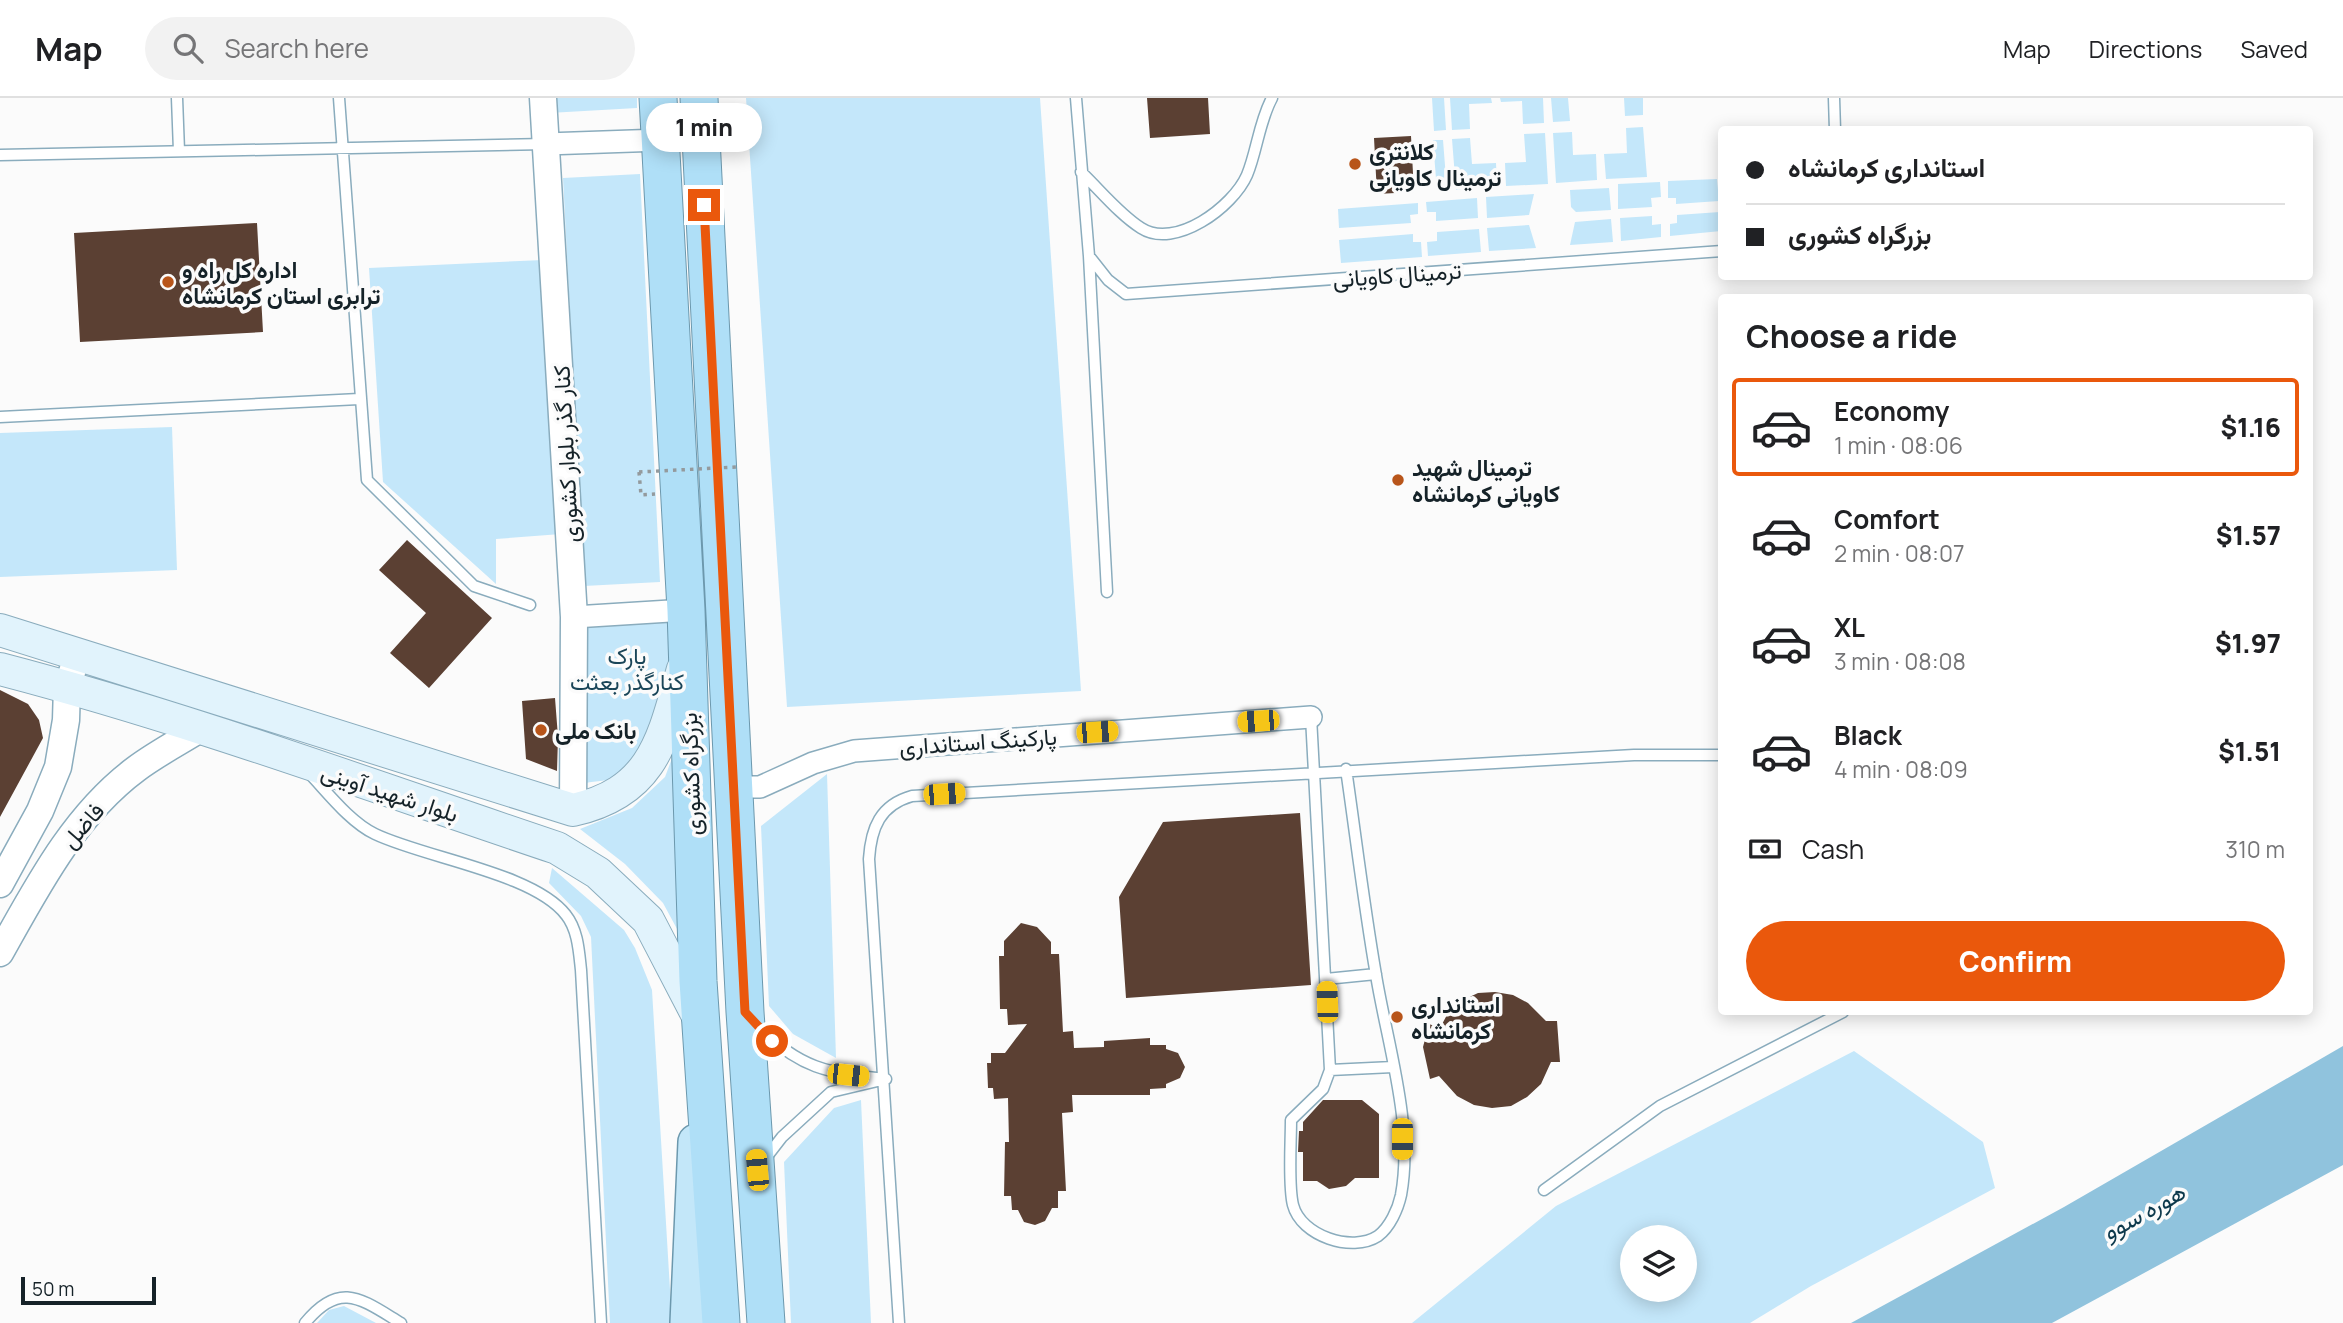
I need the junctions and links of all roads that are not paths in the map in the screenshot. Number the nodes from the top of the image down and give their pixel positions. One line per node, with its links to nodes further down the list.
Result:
1 (177, 98): 13 (lane)
2 (339, 98): 12 (lane)
3 (543, 98): 11 (street, کنار گذر بلوار کشوری)
4 (658, 98): 10 (highway, بزرگراه کشوری)
5 (699, 98): 35 (highway, بزرگراه کشوری)
6 (1076, 98): 15 (lane)
7 (1272, 98): 15 (lane)
8 (1834, 98): 9 (lane)
9 (1835, 126)
10 (661, 139): 11 (street); 22 (highway, بزرگراه کشوری)
11 (546, 144): 12 (lane); 23 (street, کنار گذر بلوار کشوری)
12 (342, 148): 13 (lane); 18 (lane)
13 (179, 151): 14 (lane)
14 (0, 155)
15 (1081, 172): 17 (lane)
16 (1718, 251): 17 (lane, ترمینال کاویانی)
17 (1089, 256): 20 (lane)
18 (359, 399): 19 (lane); 21 (lane)
19 (0, 417)
20 (1107, 592)
21 (530, 605)
22 (686, 610): 23 (street); 26 (highway, بزرگراه کشوری)
23 (574, 617): 36 (street, کنار گذر بلوار کشوری)
24 (0, 630): 25 (main road, بلوار شهید آوینی)
25 (78, 654): 28 (street, فاضل); 36 (main road, بلوار شهید آوینی)
26 (686, 657): 36 (main road); 44 (highway, بزرگراه کشوری)
27 (0, 669): 28 (main road, بلوار شهید آوینی)
28 (67, 687): 30 (main road, بلوار شهید آوینی); 38 (street, فاضل)
29 (1311, 717): 34 (lane); 35 (street, پارکینگ استانداری)
30 (200, 729): 32 (main road, بلوار شهید آوینی); 39 (street, فاضل)
31 (1718, 755): 33 (lane)
32 (298, 761): 37 (main road, بلوار شهید آوینی); 53 (lane)
33 (1346, 769): 34 (lane); 40 (lane)
34 (1316, 771): 41 (lane); 47 (lane)
35 (736, 787): 42 (highway, بزرگراه کشوری)
36 (573, 810): 37 (main road)
37 (557, 848): 44 (main road, بلوار شهید آوینی)
38 (0, 884)
39 (0, 953)
40 (1376, 974): 41 (lane); 45 (lane)
41 (1326, 979): 46 (lane)
42 (745, 1012): 47 (lane); 49 (highway, بزرگراه کشوری)
43 (1837, 1015): 50 (lane)
44 (701, 1023): 48 (highway, بزرگراه کشوری); 54 (main road)
45 (1393, 1067): 46 (lane); 46 (lane)
46 (1330, 1070)
47 (886, 1079): 49 (lane); 58 (lane)
48 (708, 1107): 55 (main road); 56 (highway, بزرگراه کشوری)
49 (757, 1170): 57 (highway, بزرگراه کشوری)
50 (1544, 1190)
51 (305, 1323): 52 (lane)
52 (401, 1323)
53 (601, 1323)
54 (688, 1323)
55 (706, 1323)
56 (722, 1323)
57 (766, 1323)
58 (900, 1323)

